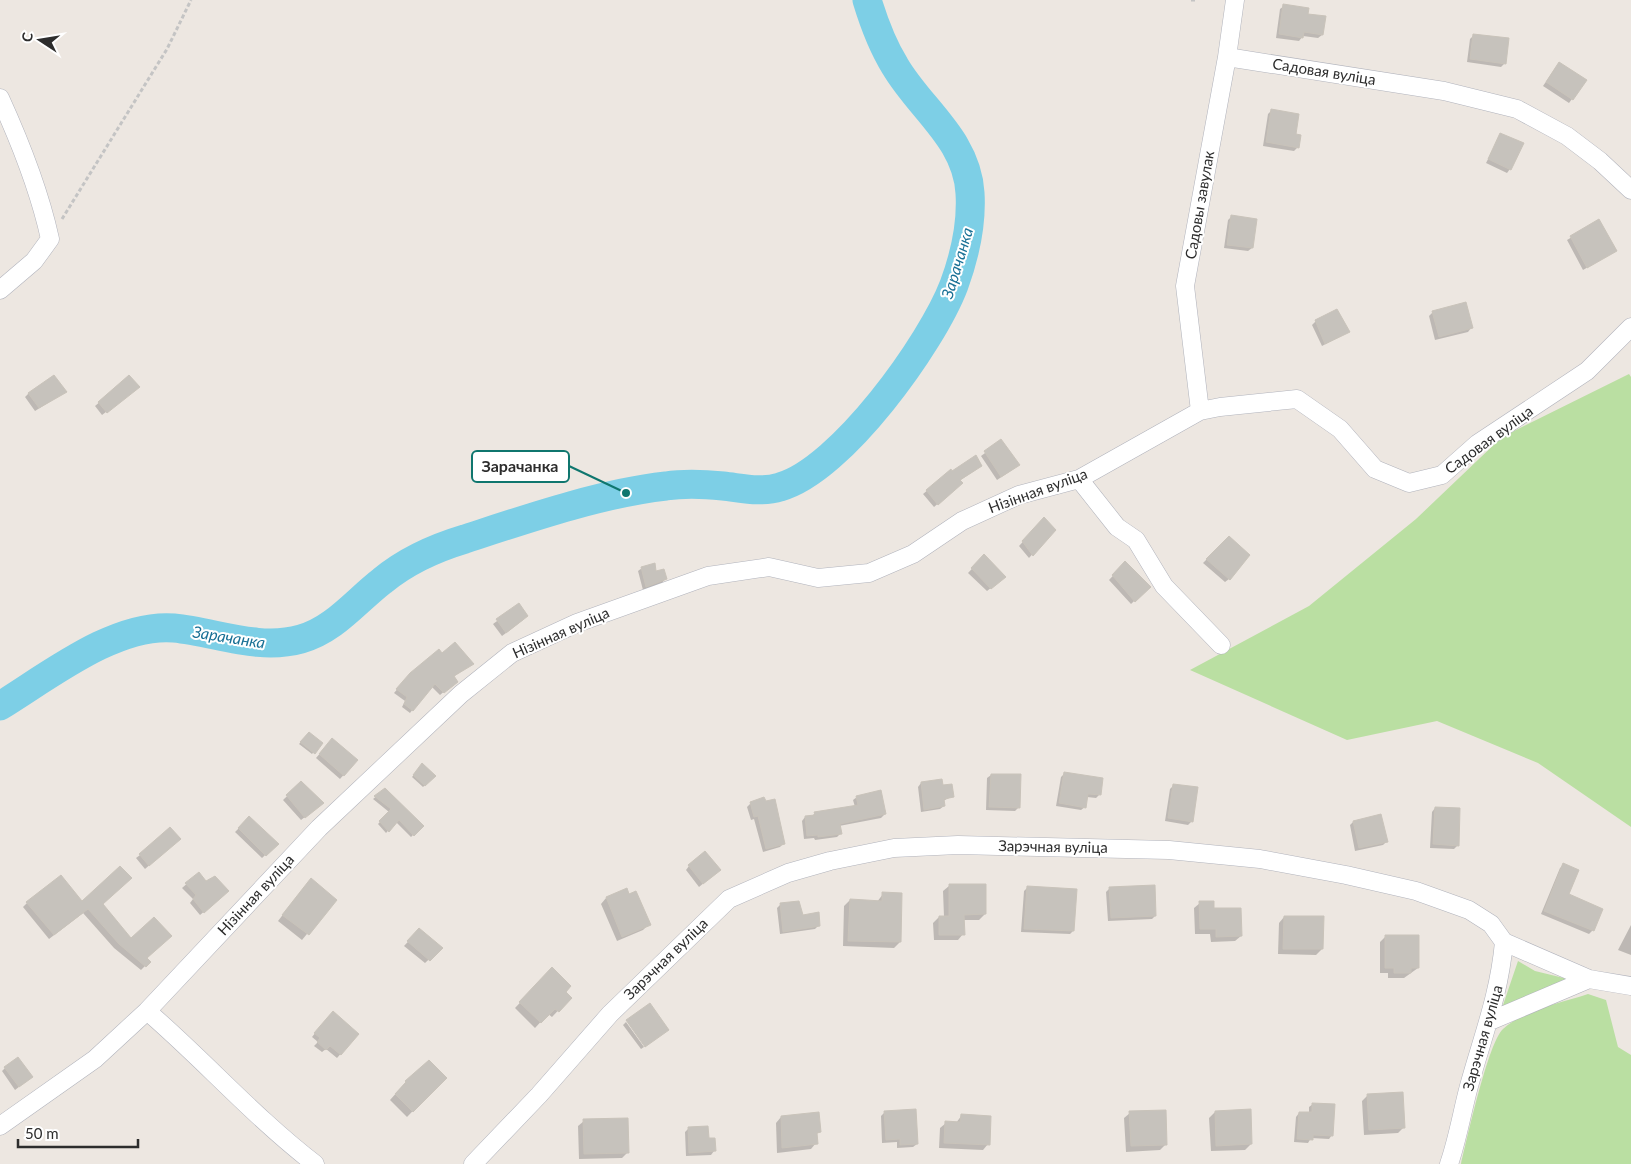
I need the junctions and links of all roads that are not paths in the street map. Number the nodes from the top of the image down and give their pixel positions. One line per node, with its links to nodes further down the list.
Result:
1 (1235, 0): 2 (street, Садовы завулак)
2 (1227, 57): 6 (street, Садовая вуліца); 9 (street, Садовы завулак)
3 (0, 98): 5 (street)
4 (0, 133): 5 (street)
5 (19, 140): 7 (street)
6 (1631, 190)
7 (1, 290)
8 (1631, 327): 9 (street, Садовая вуліца)
9 (1200, 411): 10 (street, Нізінная вуліца)
10 (1078, 479): 11 (street); 15 (street, Нізінная вуліца)
11 (1221, 645)
12 (1504, 942): 13 (street); 16 (street, Зарэчная вуліца); 19 (street, Зарэчная вуліца)
13 (1589, 979): 14 (street); 16 (street)
14 (1631, 986)
15 (147, 1011): 17 (street, Нізінная вуліца); 18 (street)
16 (1490, 1021): 20 (street, Зарэчная вуліца)
17 (0, 1126)
18 (315, 1164)
19 (473, 1164)
20 (1450, 1164)

